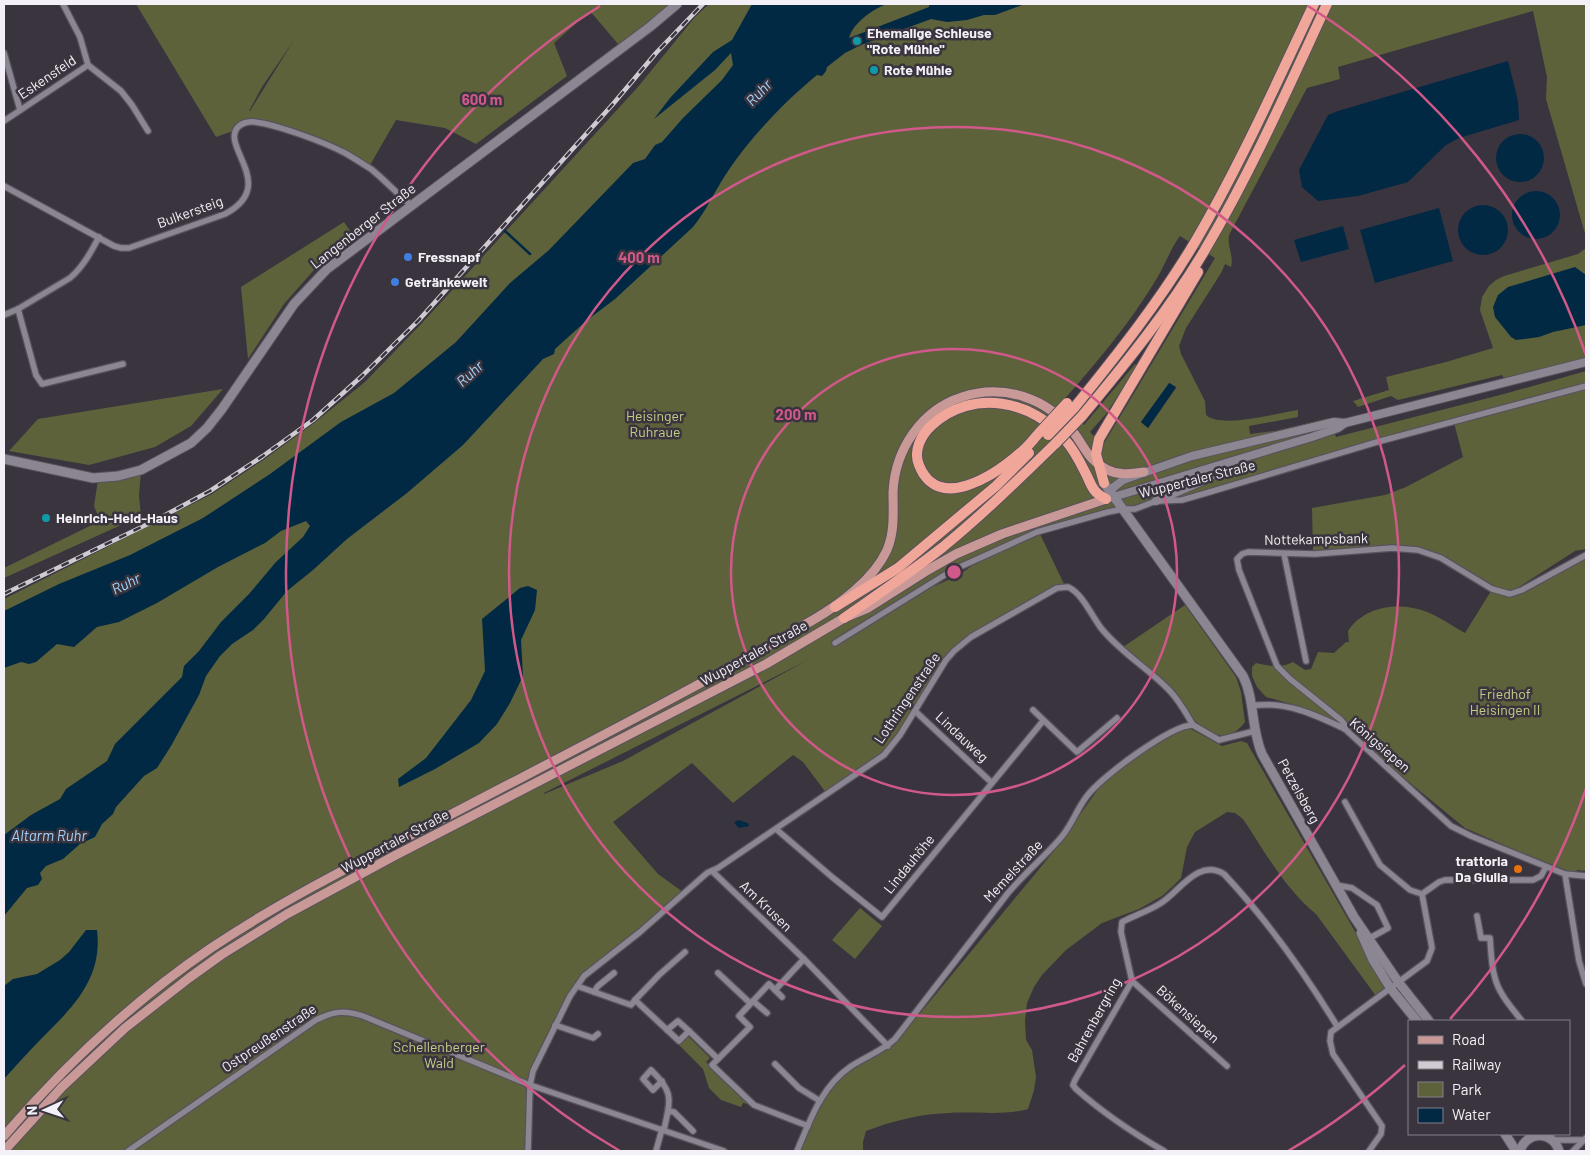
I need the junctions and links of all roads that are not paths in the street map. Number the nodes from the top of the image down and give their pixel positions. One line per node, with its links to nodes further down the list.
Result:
1 (63, 4): 6 (street)
2 (677, 4): 11 (main road, Langenberger Straße)
3 (1314, 4): 20 (highway, bridge)
4 (1327, 4): 13 (highway)
5 (4, 53): 7 (street, Eskensfeld)
6 (88, 64): 7 (street, Eskensfeld); 9 (street)
7 (20, 110): 8 (street, Eskensfeld)
8 (4, 121)
9 (148, 132)
10 (4, 187): 12 (street, Bulkersteig)
11 (411, 205): 12 (street, Bulkersteig); 22 (main road, Langenberger Straße)
12 (99, 237): 14 (street)
13 (1205, 250): 24 (highway); 33 (highway, bridge)
14 (18, 309): 15 (street); 17 (street)
15 (4, 315)
16 (1586, 362): 19 (street, Wuppertaler Straße)
17 (123, 364)
18 (1586, 386): 28 (street, Wuppertaler Straße)
19 (1345, 423): 23 (street, Wuppertaler Straße); 25 (street, Wuppertaler Straße)
20 (1045, 433): 27 (highway); 32 (highway)
21 (1087, 454): 24 (main road); 26 (main road, Wuppertaler Straße); 32 (main road, Wuppertaler Straße)
22 (4, 459)
23 (1236, 459): 27 (street, Wuppertaler Straße); 28 (street)
24 (1098, 462): 25 (main road); 26 (highway)
25 (1144, 472): 27 (street, Wuppertaler Straße)
26 (1104, 482): 27 (main road)
27 (1110, 496): 29 (main road); 33 (main road, Wuppertaler Straße)
28 (1156, 501): 29 (street, Wuppertaler Straße)
29 (1123, 509): 34 (street, Wuppertaler Straße); 36 (main road)
30 (1284, 554): 31 (street, Nottekampsbank); 35 (street); 42 (street, Nottekampsbank)
31 (1586, 555)
32 (835, 607): 92 (main road, Wuppertaler Straße)
33 (844, 618): 95 (main road, Wuppertaler Straße)
34 (835, 643)
35 (1306, 661)
36 (1251, 706): 42 (street, Königsiepen); 43 (main road, Petzelsberg)
37 (1033, 710): 40 (street)
38 (915, 712): 41 (street, Lothringenstraße); 44 (street, Lindauweg); 46 (street, Lothringenstraße)
39 (1117, 718): 40 (street)
40 (1043, 721): 44 (street, Lindauhöhe)
41 (1193, 725): 43 (street); 79 (street, Memelstraße)
42 (1345, 730): 47 (street, Königsiepen)
43 (1255, 731): 51 (main road, Petzelsberg)
44 (991, 782): 46 (street, Lindauhöhe)
45 (1345, 802): 52 (street)
46 (776, 829): 48 (street, Lothringenstraße)
47 (1546, 867): 49 (street, Königsiepen); 52 (street)
48 (712, 871): 57 (street, Am Krusen); 63 (street, Lothringenstraße)
49 (1565, 874): 50 (street, Königsiepen); 62 (street)
50 (1586, 876)
51 (1336, 885): 54 (main road, Petzelsberg); 55 (street)
52 (1422, 894): 61 (street)
53 (1477, 916): 73 (street)
54 (1354, 917): 55 (main road, Petzelsberg); 64 (main road, Petzelsberg)
55 (1370, 938): 61 (main road, Petzelsberg)
56 (685, 952): 68 (street)
57 (804, 959): 65 (street); 79 (street, Am Krusen)
58 (614, 973): 66 (street)
59 (718, 973): 69 (street)
60 (1132, 981): 75 (street, Bahrenbergring); 82 (street, Bökensiepen); 101 (street, Bahrenbergring)
61 (1399, 983): 64 (street); 72 (main road, Petzelsberg)
62 (1586, 984)
63 (577, 986): 66 (street); 74 (street, Lothringenstraße)
64 (1391, 989): 71 (main road, Petzelsberg); 75 (street)
65 (775, 990): 67 (street); 69 (street)
66 (594, 992): 68 (street)
67 (782, 997)
68 (636, 1000): 76 (street)
69 (751, 1002): 70 (street); 80 (street)
70 (767, 1013)
71 (1416, 1020)
72 (1428, 1020)
73 (1521, 1020)
74 (555, 1025): 78 (street); 84 (street, Lothringenstraße)
75 (1337, 1026): 102 (street)
76 (668, 1030): 77 (street); 77 (street)
77 (689, 1031): 80 (street)
78 (598, 1034)
79 (888, 1046): 85 (street, Memelstraße)
80 (718, 1059): 87 (street)
81 (775, 1064): 85 (street)
82 (1227, 1066)
83 (662, 1081): 86 (street)
84 (530, 1085): 88 (street, Ostpreußenstraße); 96 (street, Ostpreußenstraße); 97 (street, Lothringenstraße)
85 (820, 1101): 87 (street, Memelstraße)
86 (668, 1111): 88 (street); 89 (street)
87 (808, 1126): 100 (street, Memelstraße)
88 (663, 1130): 98 (street); 99 (street, Ostpreußenstraße)
89 (693, 1131)
90 (1506, 1135): 103 (main road)
91 (1536, 1135): 93 (main road); 104 (main road)
92 (4, 1136)
93 (1552, 1140): 94 (street); 105 (main road)
94 (1585, 1141): 106 (street)
95 (4, 1151)
96 (128, 1151)
97 (528, 1151)
98 (656, 1151)
99 (724, 1151)
100 (797, 1151)
101 (1164, 1151)
102 (1369, 1151)
103 (1516, 1151)
104 (1520, 1151)
105 (1559, 1151)
106 (1573, 1151)

